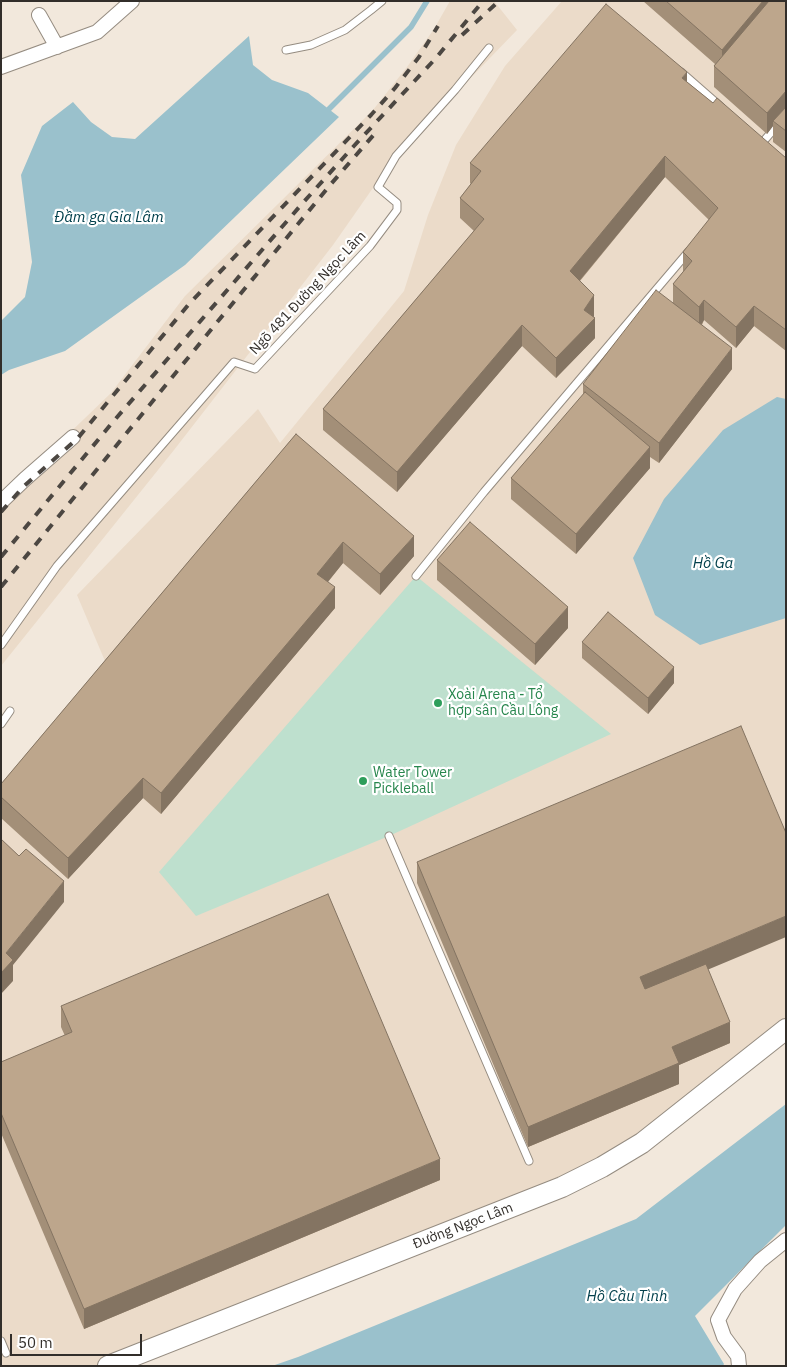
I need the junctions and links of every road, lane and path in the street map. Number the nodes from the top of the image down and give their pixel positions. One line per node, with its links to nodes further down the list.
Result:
1 (382, 1): 6 (lane)
2 (126, 3): 4 (street)
3 (38, 15): 4 (street)
4 (57, 47): 8 (street)
5 (489, 48): 16 (lane, Ngõ 481 Đường Ngọc Lâm)
6 (286, 50)
7 (674, 66): 9 (lane)
8 (1, 67)
9 (726, 111)
10 (786, 115): 11 (lane)
11 (755, 137)
12 (691, 248): 15 (lane)
13 (73, 436): 14 (street)
14 (1, 502)
15 (416, 576)
16 (1, 645)
17 (10, 711): 18 (lane)
18 (1, 724)
19 (389, 836): 21 (lane)
20 (786, 1029): 26 (main road, Đường Ngọc Lâm)
21 (529, 1161)
22 (786, 1240): 25 (street)
23 (1, 1341): 24 (lane)
24 (6, 1353)
25 (739, 1361): 27 (street)
26 (108, 1366)
27 (749, 1366)

